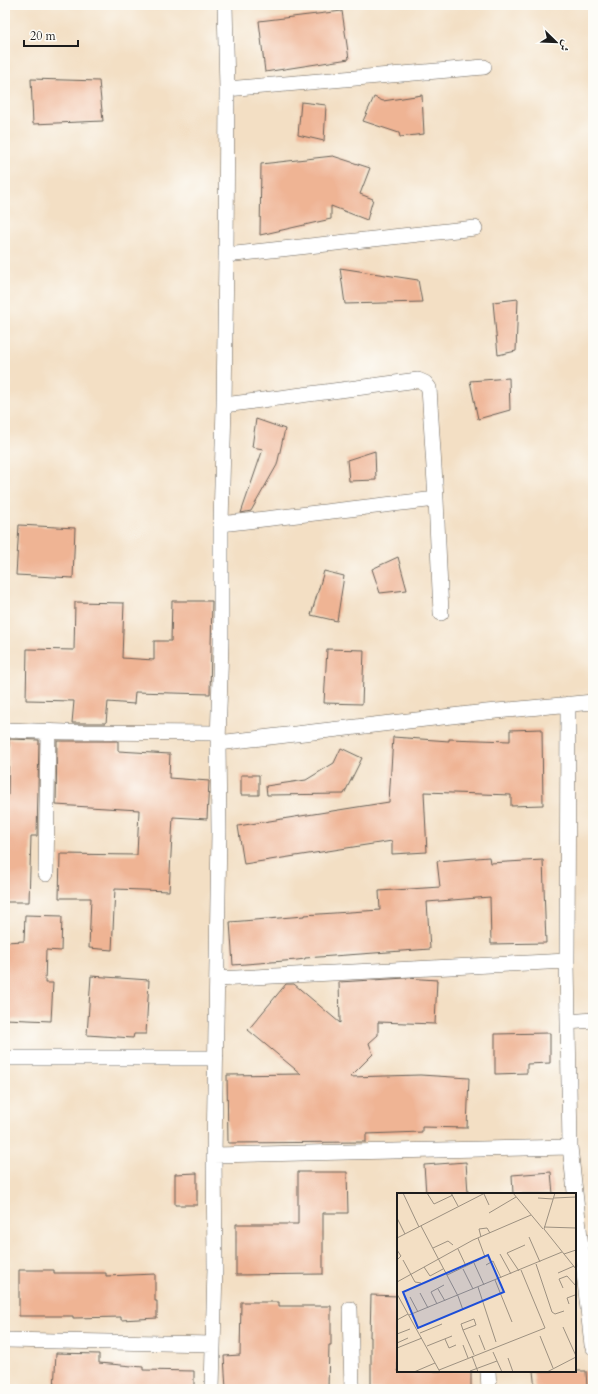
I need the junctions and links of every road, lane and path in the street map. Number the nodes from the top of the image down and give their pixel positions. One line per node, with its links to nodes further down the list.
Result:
1 (225, 5): 3 (street)
2 (484, 67): 3 (street)
3 (227, 89): 5 (street)
4 (475, 228): 5 (street)
5 (226, 255): 6 (street)
6 (224, 405): 7 (street); 8 (street)
7 (436, 500): 8 (street); 9 (street)
8 (221, 524): 14 (street)
9 (441, 613)
10 (593, 702): 11 (street)
11 (568, 704): 14 (street); 16 (street)
12 (5, 730): 13 (street)
13 (48, 731): 14 (street); 15 (street)
14 (218, 738): 17 (street)
15 (46, 874)
16 (567, 961): 17 (street); 19 (street)
17 (217, 979): 21 (street)
18 (593, 1020): 19 (street)
19 (568, 1022): 22 (street)
20 (5, 1058): 21 (street)
21 (216, 1058): 23 (street)
22 (570, 1147): 23 (street); 24 (street)
23 (214, 1155): 28 (street)
24 (575, 1193)
25 (576, 1201): 29 (street)
26 (350, 1309): 32 (street)
27 (5, 1340): 28 (street)
28 (212, 1344): 31 (street)
29 (593, 1347)
30 (488, 1372): 33 (street)
31 (212, 1389)
32 (352, 1389)
33 (489, 1389)

